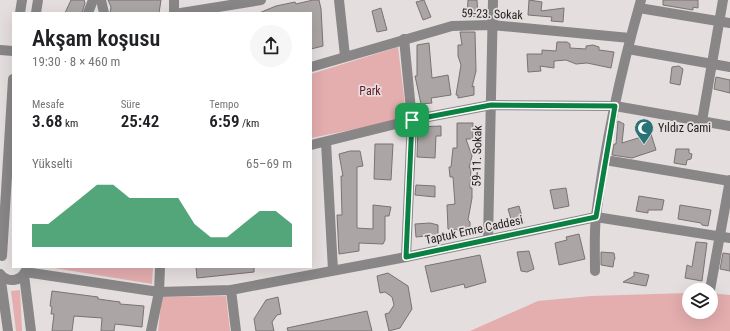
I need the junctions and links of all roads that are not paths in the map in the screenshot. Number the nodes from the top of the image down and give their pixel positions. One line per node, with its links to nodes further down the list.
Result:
1 (21, 0): 11 (street)
2 (38, 0): 12 (street)
3 (93, 0): 13 (street)
4 (102, 0): 14 (street)
5 (174, 0): 15 (street)
6 (261, 0): 16 (street)
7 (339, 0): 25 (street)
8 (493, 0): 19 (street, 59-11. Sokak)
9 (723, 0): 17 (street)
10 (640, 4): 17 (street); 20 (street)
11 (20, 12)
12 (36, 12)
13 (88, 12)
14 (104, 12)
15 (174, 12)
16 (187, 12)
17 (719, 22): 18 (street); 26 (street)
18 (730, 24)
19 (491, 25): 20 (street, 59-23. Sokak); 21 (street, 59-23. Sokak); 30 (street, 59-11. Sokak)
20 (630, 38): 22 (street)
21 (404, 39): 25 (street, 59-23. Sokak); 32 (street)
22 (628, 49): 26 (street); 31 (street)
23 (0, 50): 24 (street)
24 (12, 51)
25 (345, 56): 27 (street, 59-23. Sokak)
26 (712, 63): 28 (street); 33 (street)
27 (312, 67)
28 (730, 67)
29 (12, 85): 35 (street)
30 (491, 105): 31 (street); 32 (street); 42 (street, 59-11. Sokak)
31 (615, 106): 33 (street); 38 (street)
32 (412, 120): 36 (street); 44 (street)
33 (702, 121): 34 (street)
34 (730, 126)
35 (5, 127): 45 (street)
36 (326, 142): 37 (street); 47 (street)
37 (312, 145)
38 (606, 160): 39 (street); 40 (street)
39 (730, 181): 41 (street)
40 (596, 217): 41 (street); 42 (street, Taptuk Emre Caddesi); 49 (street)
41 (725, 238): 52 (street)
42 (488, 240): 44 (street, Taptuk Emre Caddesi)
43 (12, 252): 45 (street)
44 (406, 257): 47 (street, Taptuk Emre Caddesi)
45 (1, 258)
46 (160, 268): 54 (street)
47 (333, 270): 50 (street, Taptuk Emre Caddesi)
48 (25, 271): 51 (street); 54 (street, Taptuk Emre Caddesi); 56 (street)
49 (595, 271)
50 (290, 272): 53 (street, Taptuk Emre Caddesi)
51 (0, 274): 55 (street)
52 (712, 283)
53 (231, 290): 54 (street, Taptuk Emre Caddesi); 58 (street)
54 (159, 292): 57 (street)
55 (8, 331)
56 (31, 331)
57 (151, 331)
58 (236, 331)

